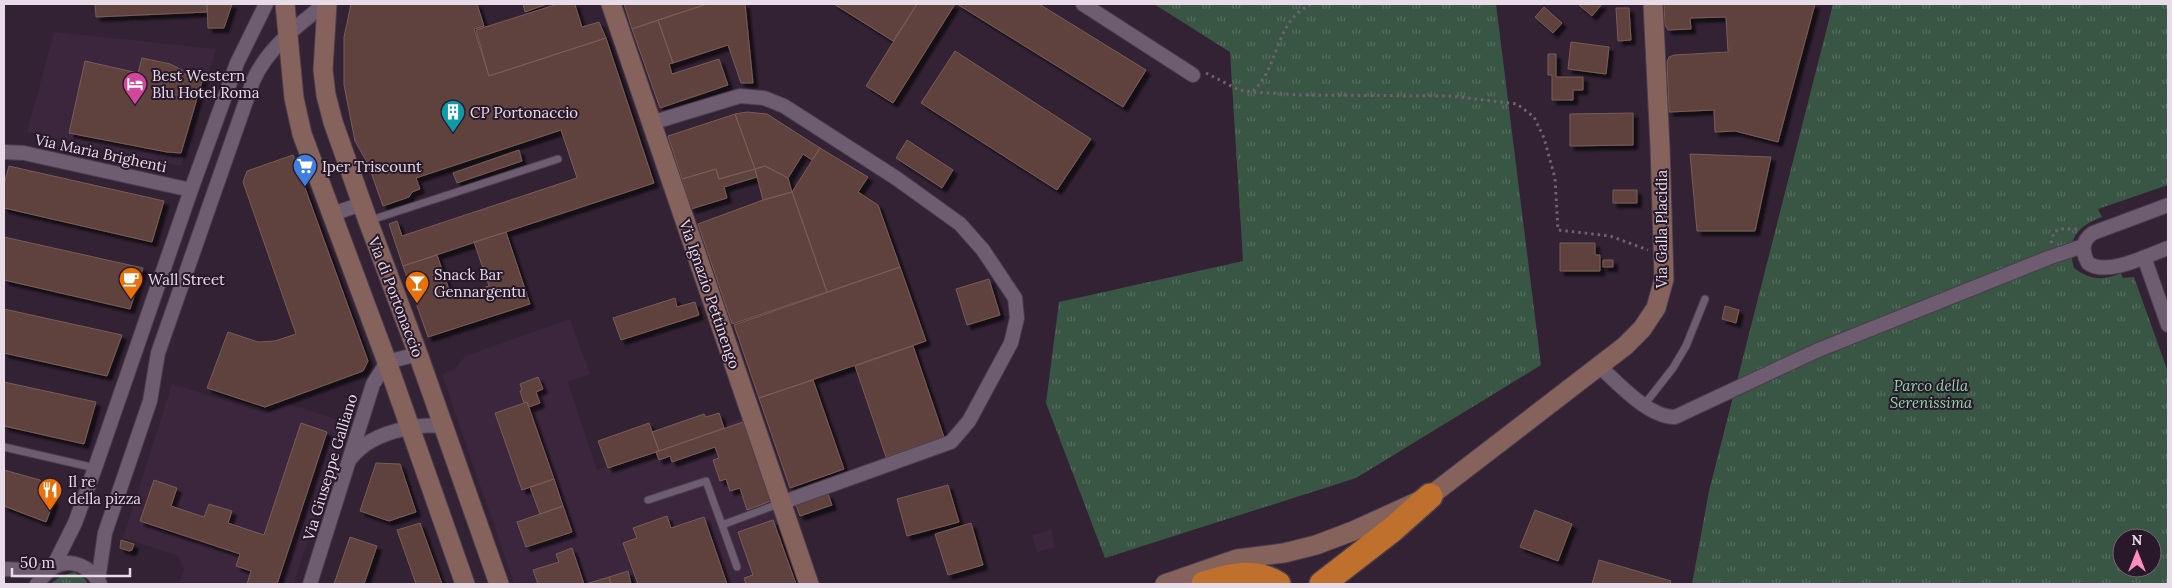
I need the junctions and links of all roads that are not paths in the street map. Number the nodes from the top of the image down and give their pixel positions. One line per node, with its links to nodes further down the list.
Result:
1 (266, 4): 12 (street)
2 (285, 4): 7 (main road, Via di Portonaccio)
3 (326, 4): 7 (street); 14 (main road, Via di Portonaccio)
4 (611, 4): 9 (main road, Via Ignazio Pettinengo)
5 (1083, 4): 8 (street)
6 (1653, 4): 23 (main road, Via Galla Placidia)
7 (288, 36): 15 (main road, Via di Portonaccio); 37 (street)
8 (1193, 75)
9 (651, 122): 32 (main road, Via Ignazio Pettinengo); 32 (street)
10 (4, 152): 12 (street, Via Maria Brighenti)
11 (558, 159): 14 (lane)
12 (191, 190): 29 (street)
13 (2168, 205): 16 (street)
14 (365, 213): 15 (street); 21 (main road, Via di Portonaccio)
15 (332, 214): 22 (main road, Via di Portonaccio)
16 (2083, 246): 18 (street); 24 (street)
17 (2168, 248): 18 (street)
18 (2144, 257): 20 (street)
19 (1705, 299): 24 (lane)
20 (2168, 325)
21 (418, 354): 22 (street); 25 (main road, Via di Portonaccio)
22 (387, 362): 26 (main road, Via di Portonaccio); 28 (street, Via Giuseppe Galliano)
23 (1599, 366): 24 (street); 30 (main road, Via Galla Placidia)
24 (1644, 405)
25 (443, 427): 26 (street); 41 (main road, Via di Portonaccio)
26 (411, 428): 28 (street); 40 (main road, Via di Portonaccio)
27 (4, 447): 29 (lane)
28 (350, 459): 39 (street, Via Giuseppe Galliano)
29 (96, 468): 36 (street)
30 (1430, 496): 43 (main road, Via Galla Placidia); 46 (highway)
31 (648, 500): 33 (lane)
32 (781, 503): 33 (lane); 42 (main road, Via Ignazio Pettinengo)
33 (722, 525): 35 (lane)
34 (4, 568): 36 (street)
35 (737, 568)
36 (51, 569): 37 (street); 38 (street)
37 (99, 583)
38 (38, 584)
39 (310, 584)
40 (465, 584)
41 (499, 584)
42 (810, 584)
43 (1165, 584)
44 (1204, 584): 45 (highway)
45 (1278, 584)
46 (1322, 584)

